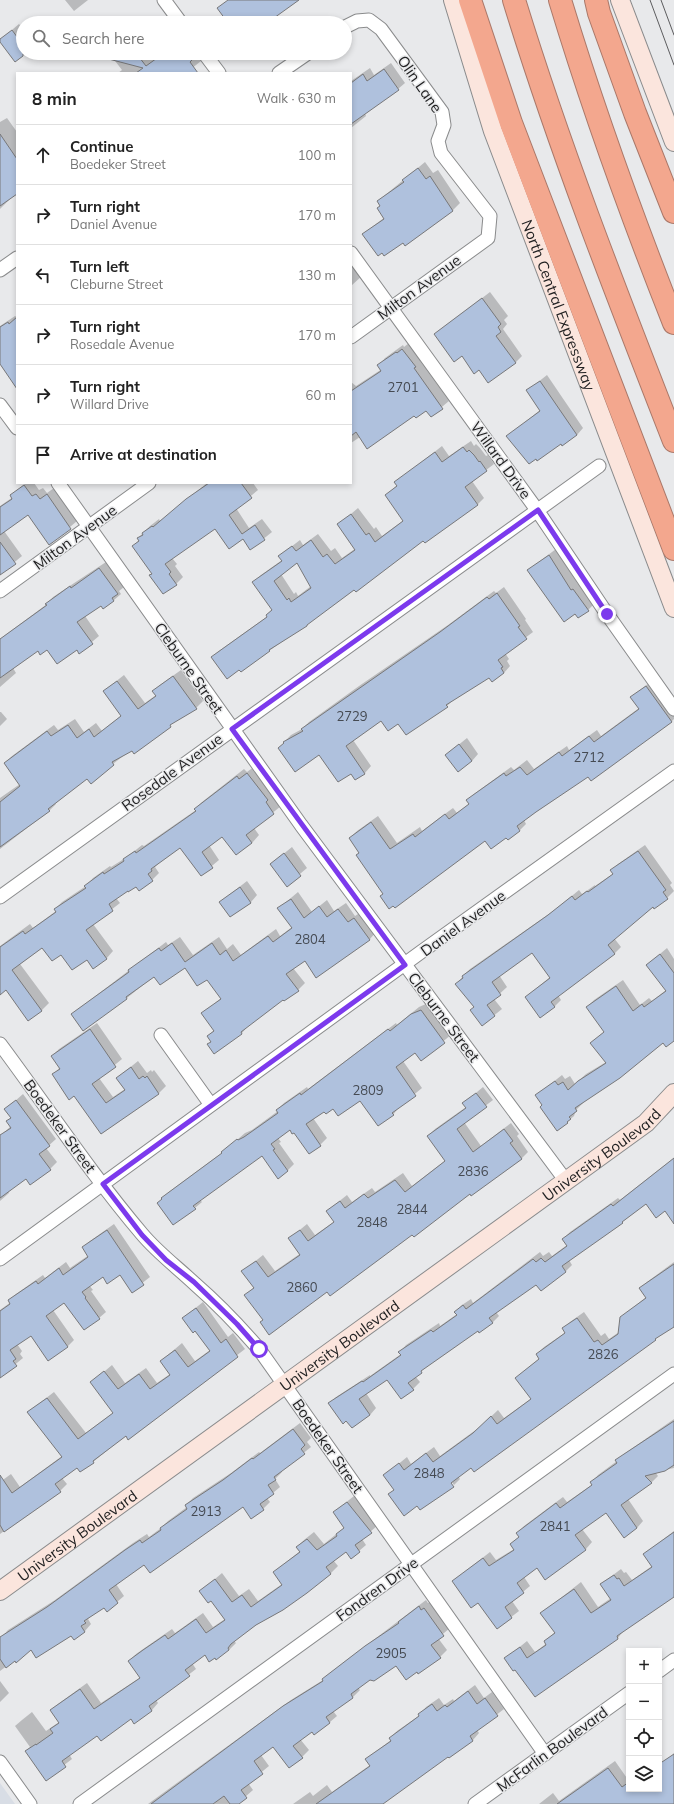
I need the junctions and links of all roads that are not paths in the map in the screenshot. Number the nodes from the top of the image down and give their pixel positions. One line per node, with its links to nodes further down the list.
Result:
1 (164, 0): 8 (street)
2 (453, 0): 33 (street, North Central Expressway)
3 (470, 0): 31 (highway)
4 (514, 0): 25 (highway)
5 (560, 0): 21 (highway)
6 (596, 0): 15 (highway)
7 (620, 0): 14 (street)
8 (176, 16)
9 (352, 24): 16 (street, Olin Lane)
10 (209, 60): 12 (street)
11 (298, 60): 13 (street)
12 (218, 72)
13 (280, 72)
14 (674, 142)
15 (674, 212)
16 (488, 238): 20 (street, Milton Avenue)
17 (352, 254): 20 (street, Willard Drive)
18 (16, 259): 19 (street)
19 (0, 270)
20 (391, 308): 22 (street, Milton Avenue); 29 (street, Willard Drive)
21 (674, 323)
22 (352, 335)
23 (0, 405): 24 (street)
24 (16, 427)
25 (674, 441)
26 (598, 466): 29 (street, Rosedale Avenue)
27 (59, 484): 30 (street, Cleburne Street)
28 (148, 484): 30 (street, Milton Avenue)
29 (538, 510): 34 (street, Willard Drive); 35 (street, Rosedale Avenue)
30 (90, 526): 32 (street, Milton Avenue); 35 (street, Cleburne Street)
31 (674, 549)
32 (0, 591)
33 (674, 608)
34 (674, 709)
35 (232, 729): 37 (street, Rosedale Avenue); 38 (street, Cleburne Street)
36 (674, 771): 38 (street, Daniel Avenue)
37 (0, 897)
38 (405, 965): 42 (street, Daniel Avenue); 45 (street, Cleburne Street)
39 (161, 1035): 42 (street)
40 (0, 1044): 46 (street, Boedeker Street)
41 (674, 1093): 44 (street, University Boulevard)
42 (211, 1105): 46 (street, Daniel Avenue)
43 (674, 1113): 44 (street)
44 (646, 1122): 45 (street, University Boulevard)
45 (566, 1180): 49 (street, University Boulevard)
46 (103, 1184): 47 (street, Daniel Avenue); 49 (street, Boedeker Street)
47 (0, 1259)
48 (674, 1374): 50 (street, Fondren Drive)
49 (285, 1385): 50 (street, Boedeker Street); 51 (street, University Boulevard)
50 (412, 1565): 55 (street, Boedeker Street); 59 (street, Fondren Drive)
51 (0, 1591)
52 (674, 1660): 53 (street)
53 (662, 1669)
54 (626, 1695): 55 (street, McFarlin Boulevard)
55 (545, 1754): 57 (street, McFarlin Boulevard)
56 (0, 1762): 58 (street)
57 (480, 1802)
58 (30, 1804)
59 (80, 1804)

